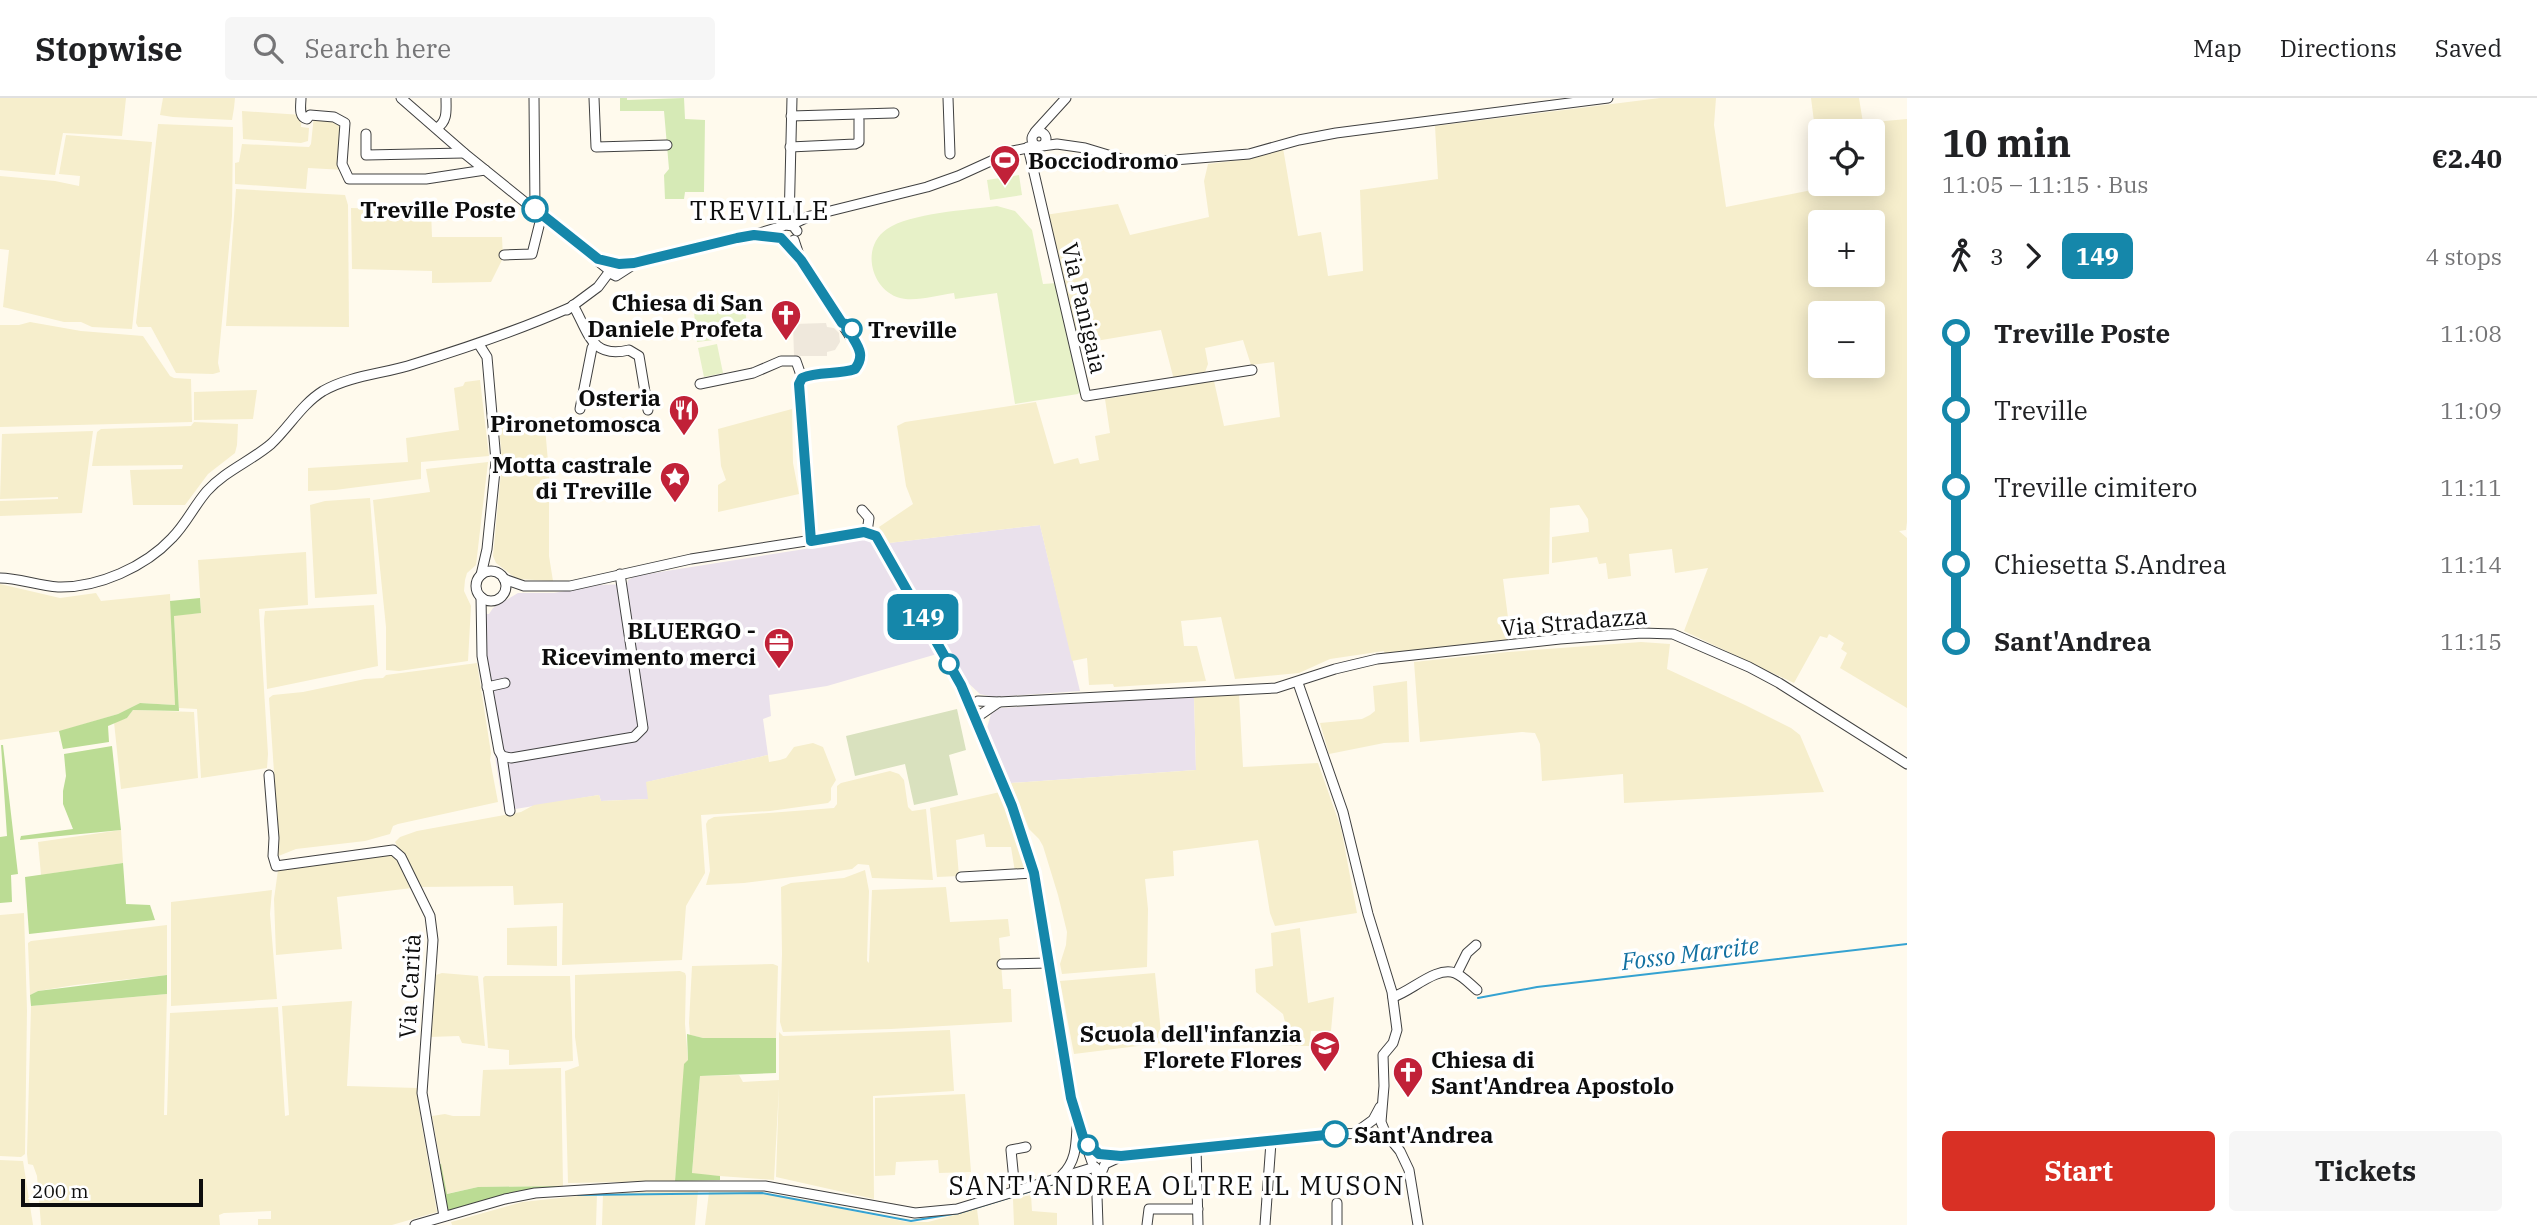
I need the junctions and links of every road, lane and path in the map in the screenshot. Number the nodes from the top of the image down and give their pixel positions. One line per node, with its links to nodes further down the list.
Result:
1 (301, 98): 20 (street)
2 (401, 98): 13 (street)
3 (446, 98): 13 (street)
4 (534, 98): 21 (street)
5 (594, 98): 16 (street)
6 (792, 98): 11 (street)
7 (948, 98): 19 (street)
8 (1066, 98): 15 (street)
9 (1608, 98): 15 (street)
10 (894, 113): 11 (street)
11 (792, 116): 17 (street)
12 (859, 120): 17 (street)
13 (437, 128): 18 (street)
14 (366, 134): 18 (street)
15 (1038, 140): 22 (street); 30 (street, Via Panigaia)
16 (667, 145)
17 (790, 147): 22 (street)
18 (464, 153): 20 (street)
19 (950, 154)
20 (485, 170): 21 (street)
21 (538, 211): 23 (street); 24 (street)
22 (789, 232): 24 (street); 31 (street)
23 (503, 255)
24 (615, 270): 25 (street)
25 (571, 306): 26 (street); 27 (street)
26 (499, 338): 28 (street); 29 (street)
27 (594, 345): 33 (street); 34 (street)
28 (465, 350): 29 (street); 42 (street)
29 (482, 351): 38 (street)
30 (1252, 370)
31 (802, 378): 32 (street); 37 (street)
32 (700, 384)
33 (580, 409)
34 (648, 410)
35 (862, 510): 36 (street)
36 (871, 533): 37 (street); 52 (street)
37 (811, 541): 40 (street)
38 (487, 549): 39 (street); 41 (street)
39 (494, 571): 41 (street); 43 (street)
40 (620, 574): 44 (street); 55 (street)
41 (481, 575): 45 (street)
42 (0, 578)
43 (504, 579): 44 (street); 46 (street)
44 (523, 586): 46 (street)
45 (481, 597): 46 (street); 47 (street)
46 (498, 598): 47 (street)
47 (483, 620): 50 (street)
48 (505, 683): 50 (street)
49 (1298, 683): 51 (street, Via Stradazza); 56 (street, Via Stradazza); 66 (street)
50 (487, 687): 55 (street)
51 (999, 702): 52 (street, Via Stradazza); 53 (street)
52 (975, 705): 53 (street); 54 (street)
53 (984, 713): 54 (street)
54 (985, 739): 59 (street)
55 (502, 757): 58 (street)
56 (1907, 764)
57 (269, 775): 77 (street, Via Carità)
58 (510, 811)
59 (1034, 873): 60 (street); 62 (street)
60 (961, 877)
61 (1476, 944): 64 (street)
62 (1049, 963): 63 (street); 67 (street)
63 (1002, 964)
64 (1457, 973): 65 (street); 66 (street)
65 (1477, 990)
66 (1393, 997): 68 (street)
67 (1076, 1117): 72 (street); 73 (street)
68 (1376, 1127): 69 (street); 84 (street)
69 (1271, 1142): 71 (street); 78 (street)
70 (1026, 1147): 74 (street)
71 (1196, 1147): 72 (street); 76 (street)
72 (1098, 1163): 73 (street); 80 (street)
73 (1058, 1178): 74 (street)
74 (1016, 1191): 77 (street)
75 (1337, 1203): 83 (street)
76 (1198, 1209): 81 (street); 82 (street)
77 (444, 1216): 79 (street)
78 (1266, 1220)
79 (415, 1225)
80 (1098, 1225)
81 (1147, 1225)
82 (1198, 1225)
83 (1337, 1225)
84 (1419, 1225)

